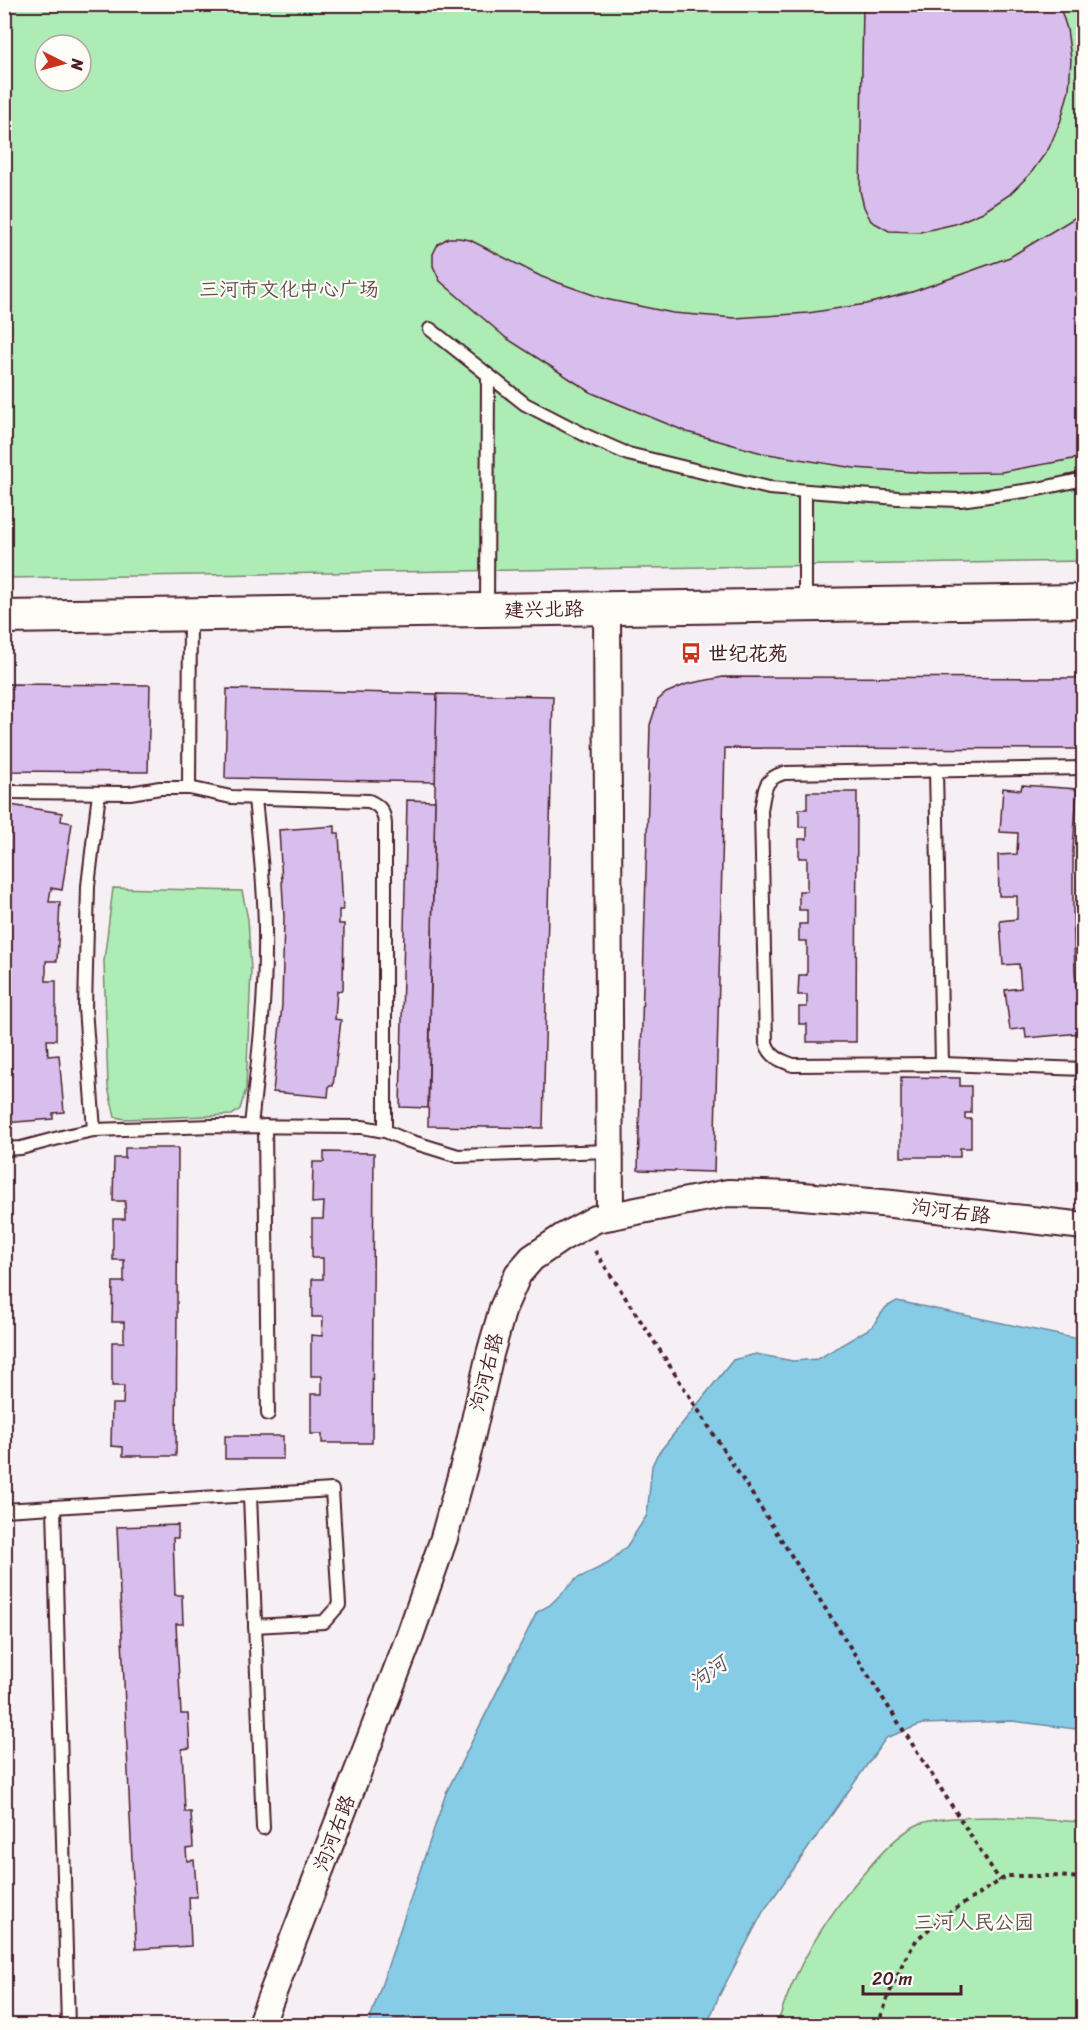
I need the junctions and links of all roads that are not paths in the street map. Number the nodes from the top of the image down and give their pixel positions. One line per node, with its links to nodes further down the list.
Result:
1 (430, 329): 2 (lane)
2 (488, 375): 4 (lane); 8 (lane)
3 (1083, 478): 4 (lane)
4 (805, 490): 6 (lane)
5 (1083, 601): 6 (street, 建兴北路)
6 (805, 606): 7 (street, 建兴北路)
7 (607, 608): 8 (street, 建兴北路); 24 (street)
8 (487, 610): 9 (street, 建兴北路)
9 (190, 614): 10 (street, 建兴北路); 13 (lane)
10 (4, 617)
11 (1083, 768): 12 (lane)
12 (936, 770): 17 (lane); 17 (lane)
13 (189, 788): 15 (lane); 16 (lane)
14 (4, 792): 15 (lane)
15 (99, 793): 21 (lane)
16 (255, 799): 19 (lane); 22 (lane)
17 (942, 1064): 18 (lane)
18 (1083, 1070)
19 (251, 1126): 20 (lane); 21 (lane)
20 (265, 1126): 22 (lane); 27 (lane)
21 (94, 1130): 23 (lane)
22 (385, 1131): 24 (lane)
23 (4, 1149)
24 (610, 1151): 25 (street)
25 (610, 1216): 26 (street, 泃河右路); 34 (street, 泃河右路)
26 (1083, 1226)
27 (268, 1414)
28 (250, 1495): 29 (lane); 31 (lane); 31 (lane)
29 (54, 1507): 30 (lane); 33 (lane)
30 (4, 1510)
31 (255, 1626): 32 (lane)
32 (263, 1828)
33 (68, 2025)
34 (260, 2025)

